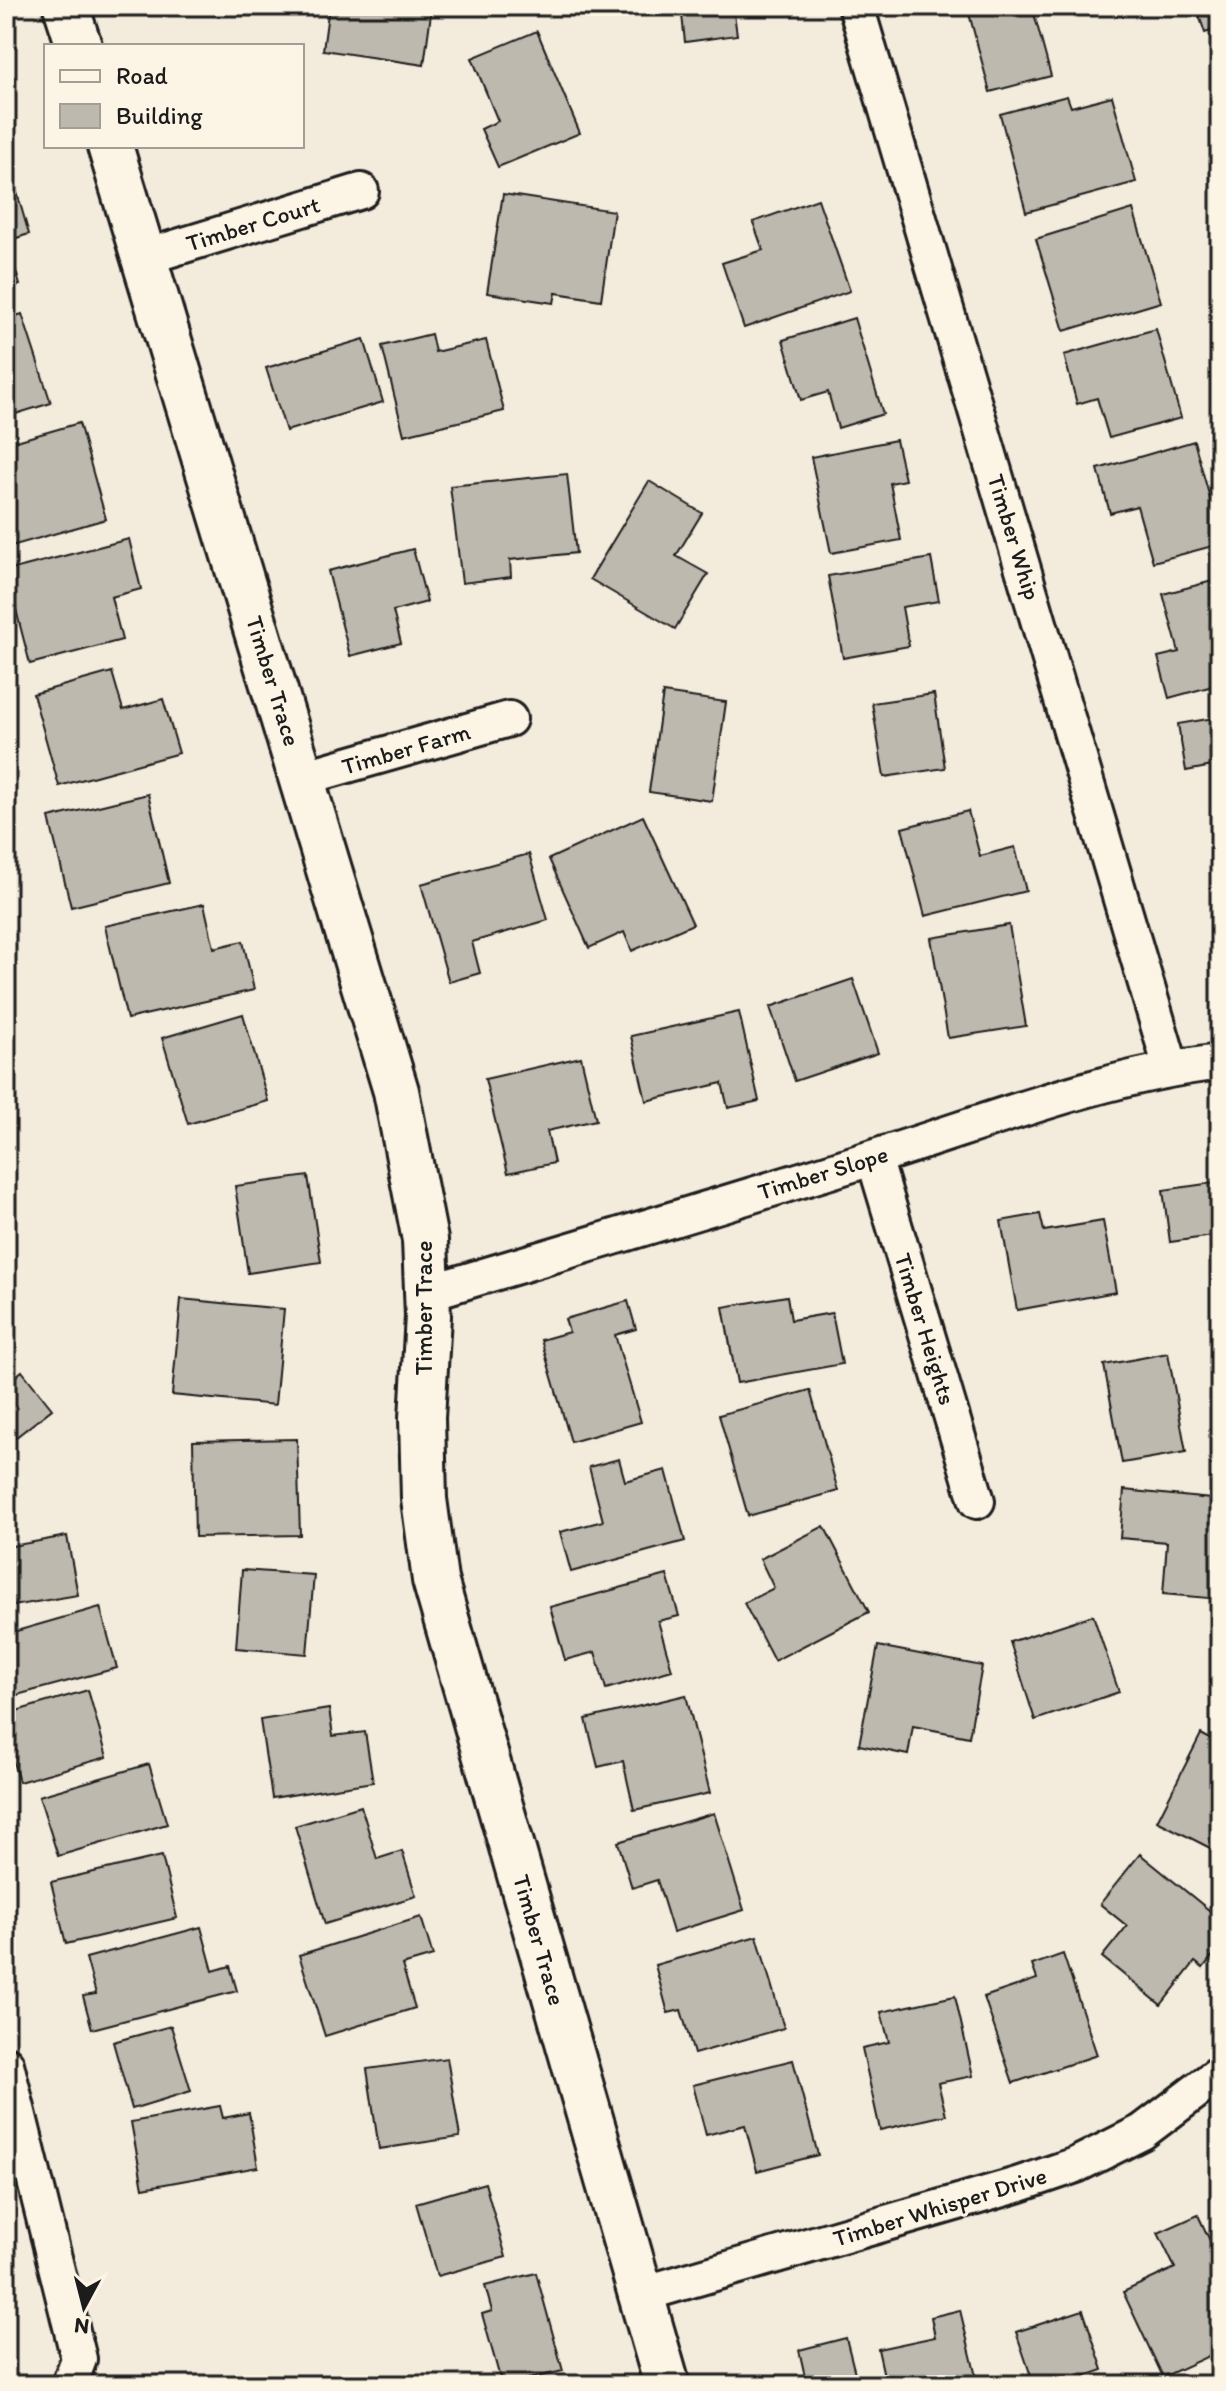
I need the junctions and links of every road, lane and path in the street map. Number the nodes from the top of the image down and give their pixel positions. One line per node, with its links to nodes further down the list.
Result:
1 (66, 6): 3 (street)
2 (856, 6): 10 (street, Timber Whip)
3 (78, 44)
4 (111, 148): 6 (street, Timber Trace)
5 (361, 191): 6 (street, Timber Court)
6 (145, 257): 8 (street, Timber Trace)
7 (509, 719): 8 (street, Timber Farm)
8 (302, 778): 12 (street, Timber Trace)
9 (1220, 1062): 10 (street, Timber Slope)
10 (1171, 1068): 11 (street, Timber Slope)
11 (874, 1158): 12 (street, Timber Slope); 13 (street, Timber Heights)
12 (427, 1293): 16 (street, Timber Trace)
13 (977, 1501)
14 (6, 2064): 17 (street)
15 (1220, 2073): 16 (street, Timber Whisper Drive)
16 (639, 2295): 18 (street, Timber Trace)
17 (69, 2385)
18 (667, 2385)

